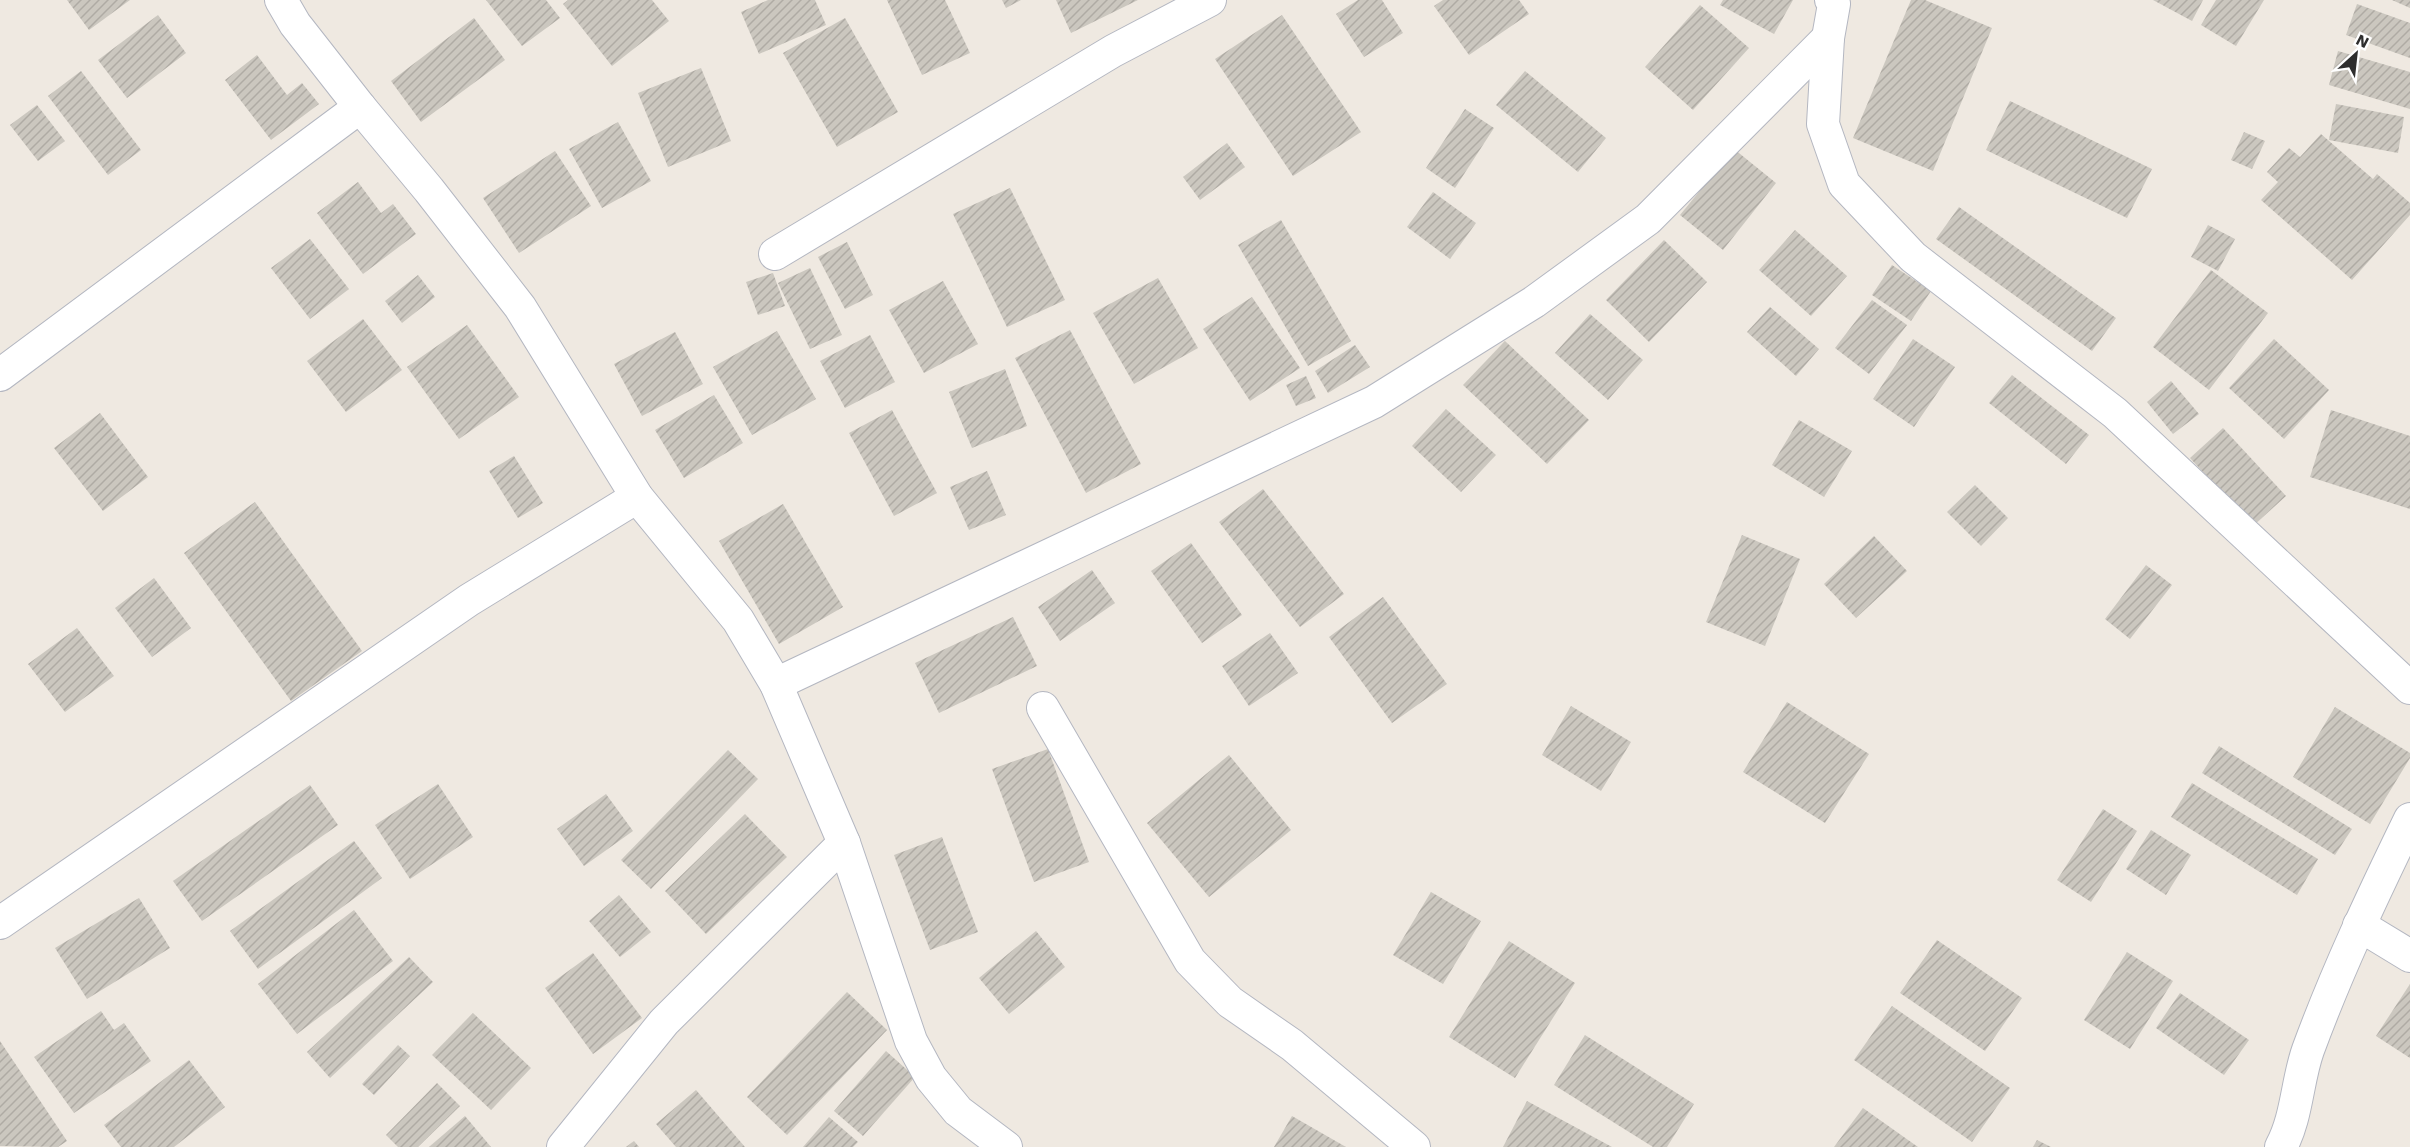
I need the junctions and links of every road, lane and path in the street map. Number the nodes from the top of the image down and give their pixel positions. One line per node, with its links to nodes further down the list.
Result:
1 (281, 0): 5 (street)
2 (1210, 0): 6 (street)
3 (1835, 1): 4 (street)
4 (1828, 38): 9 (street); 10 (street)
5 (360, 107): 7 (street); 8 (street)
6 (775, 254)
7 (0, 375)
8 (637, 497): 9 (street); 14 (street)
9 (776, 684): 13 (street)
10 (2410, 688)
11 (1044, 708): 19 (street)
12 (2410, 819): 15 (street)
13 (844, 843): 17 (street); 18 (street)
14 (0, 922)
15 (2359, 925): 16 (street); 20 (street)
16 (2410, 956)
17 (563, 1147)
18 (1006, 1147)
19 (1414, 1147)
20 (2281, 1147)

